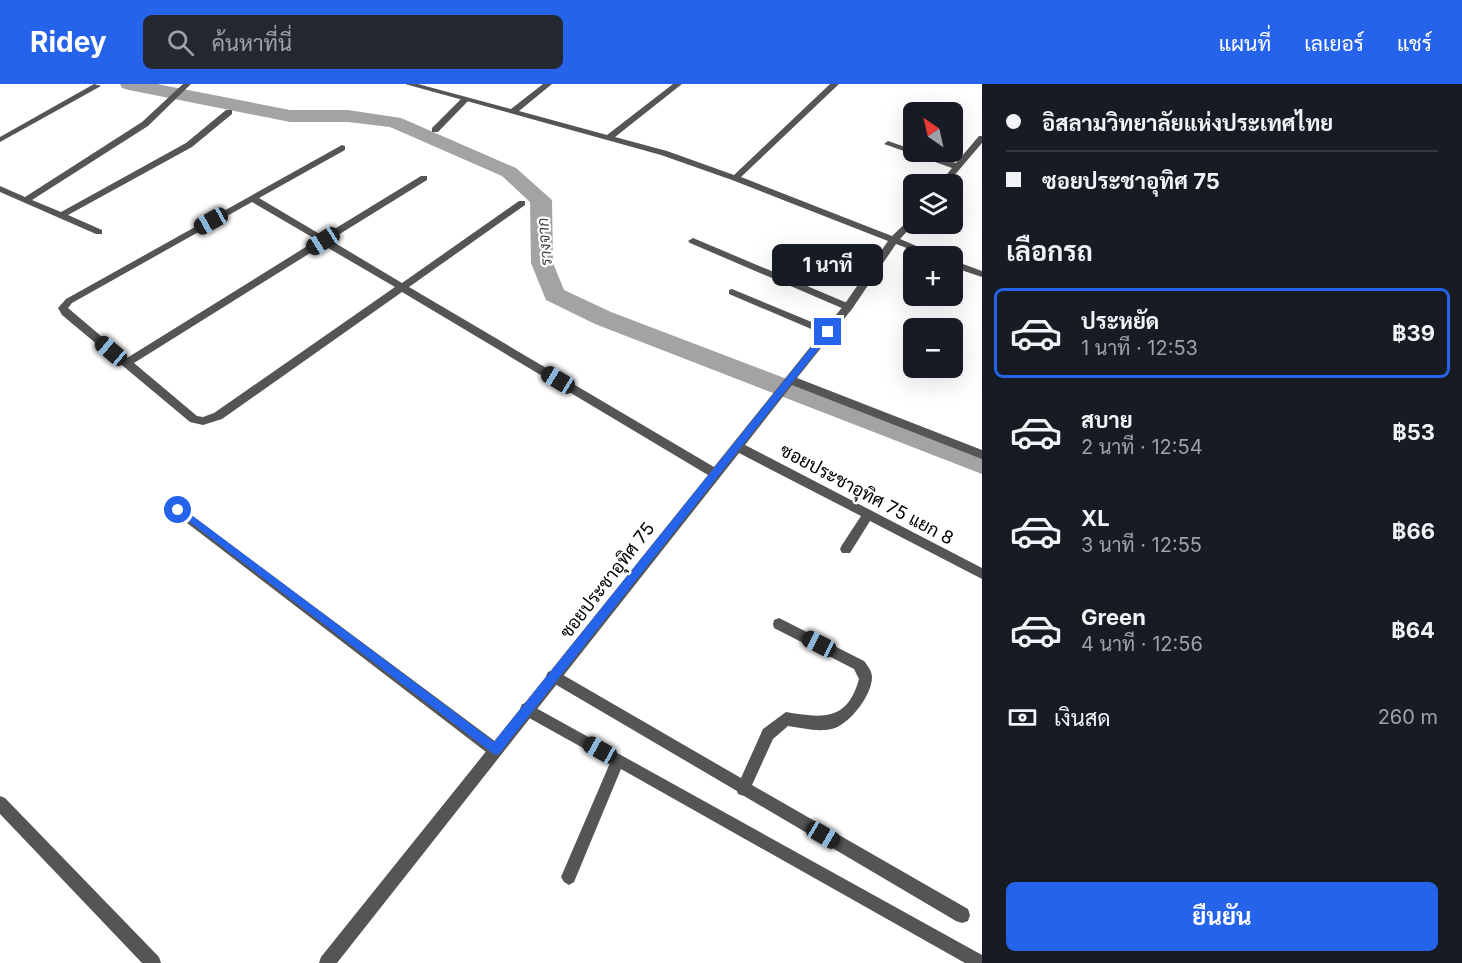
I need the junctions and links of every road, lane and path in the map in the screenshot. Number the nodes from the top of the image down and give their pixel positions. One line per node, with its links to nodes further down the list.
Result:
1 (187, 84): 23 (street)
2 (409, 84): 7 (street)
3 (549, 84): 9 (street)
4 (678, 84): 12 (street)
5 (835, 84): 20 (street)
6 (98, 86): 14 (street)
7 (426, 86): 8 (street)
8 (466, 99): 9 (street); 11 (street)
9 (514, 111): 12 (street)
10 (229, 112): 25 (street)
11 (435, 130)
12 (610, 137): 20 (street)
13 (982, 138): 17 (street)
14 (0, 140)
15 (888, 144): 17 (street)
16 (342, 148): 22 (street)
17 (959, 167): 18 (street)
18 (953, 174)
19 (424, 178): 28 (street)
20 (735, 178): 30 (street)
21 (0, 189): 23 (street)
22 (252, 198): 28 (street); 38 (street)
23 (26, 200): 25 (street)
24 (522, 203): 34 (street)
25 (62, 216): 27 (street)
26 (903, 230): 30 (street, ซอยประชาอุทิศ 75)
27 (99, 232)
28 (323, 241): 34 (street); 38 (street)
29 (693, 241): 36 (street)
30 (893, 241): 31 (street); 36 (street, ซอยประชาอุทิศ 75)
31 (907, 246)
32 (963, 267): 33 (street)
33 (982, 274)
34 (402, 288): 38 (street); 42 (street)
35 (732, 292): 37 (street)
36 (848, 307): 37 (street, ซอยประชาอุทิศ 75)
37 (828, 332): 39 (street, ซอยประชาอุทิศ 75)
38 (126, 363)
39 (788, 380): 40 (street, ซอยประชาอุทิศ 75); 41 (street)
40 (736, 446): 42 (street, ซอยประชาอุทิศ 75); 44 (street, ซอยประชาอุทิศ 75 แยก 8)
41 (982, 455)
42 (714, 473): 48 (street, ซอยประชาอุทิศ 75)
43 (178, 510): 50 (street)
44 (868, 515): 45 (street); 46 (street, ซอยประชาอุทิศ 75 แยก 8)
45 (846, 549)
46 (982, 574)
47 (779, 624): 52 (street)
48 (553, 676): 49 (street, ซอยประชาอุทิศ 75); 52 (street)
49 (527, 710): 50 (street, ซอยประชาอุทิศ 75); 51 (street)
50 (495, 750): 57 (street, ซอยประชาอุทิศ 75)
51 (618, 760): 54 (street); 58 (street)
52 (743, 789): 55 (street)
53 (0, 803): 56 (street)
54 (569, 877)
55 (962, 915)
56 (153, 963)
57 (327, 963)
58 (981, 963)

